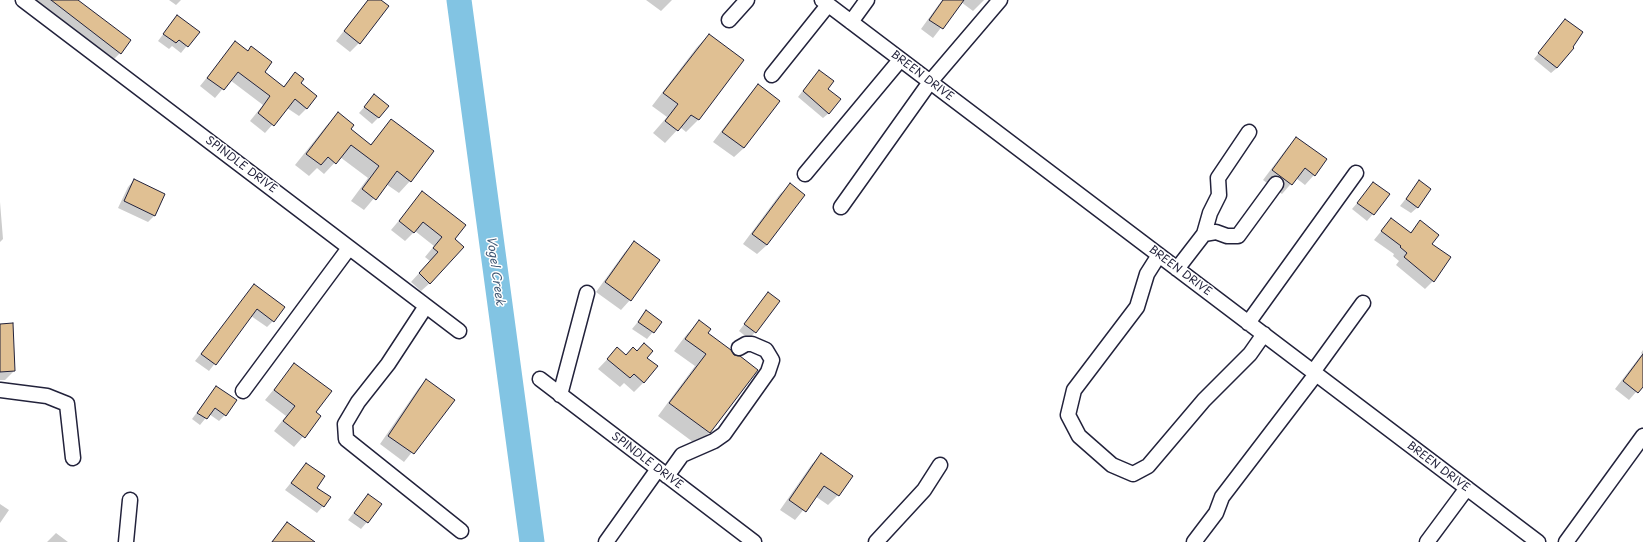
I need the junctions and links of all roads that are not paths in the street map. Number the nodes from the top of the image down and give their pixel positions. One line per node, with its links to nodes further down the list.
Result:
1 (23, 0): 17 (street, SPINDLE DRIVE)
2 (747, 0): 6 (street)
3 (867, 0): 7 (street)
4 (1000, 0): 10 (street)
5 (825, 2): 7 (street, BREEN DRIVE); 9 (street)
6 (729, 20)
7 (851, 22): 8 (street, BREEN DRIVE)
8 (900, 60): 10 (street, BREEN DRIVE); 13 (street)
9 (772, 75)
10 (930, 82): 15 (street); 18 (street, BREEN DRIVE)
11 (1249, 132): 16 (street)
12 (1356, 173): 23 (street)
13 (805, 174)
14 (1276, 184): 16 (street)
15 (841, 207)
16 (1204, 234): 19 (street)
17 (349, 248): 22 (street, SPINDLE DRIVE); 30 (street)
18 (1159, 255): 19 (street, BREEN DRIVE); 25 (street)
19 (1177, 269): 23 (street, BREEN DRIVE)
20 (587, 293): 31 (street)
21 (1363, 303): 27 (street)
22 (426, 306): 24 (street, SPINDLE DRIVE); 38 (street)
23 (1248, 323): 25 (street, BREEN DRIVE)
24 (459, 331)
25 (1264, 334): 27 (street, BREEN DRIVE)
26 (739, 348): 35 (street)
27 (1315, 373): 36 (street, BREEN DRIVE); 43 (street)
28 (540, 379): 31 (street, SPINDLE DRIVE)
29 (0, 390): 33 (street)
30 (243, 392)
31 (560, 395): 35 (street, SPINDLE DRIVE)
32 (1643, 436): 46 (street)
33 (73, 458)
34 (940, 465): 42 (street)
35 (662, 472): 40 (street); 41 (street, SPINDLE DRIVE)
36 (1467, 488): 44 (street); 45 (street, BREEN DRIVE)
37 (130, 500): 39 (street)
38 (461, 531)
39 (126, 542)
40 (606, 542)
41 (754, 542)
42 (876, 542)
43 (1194, 542)
44 (1427, 542)
45 (1538, 542)
46 (1566, 542)

